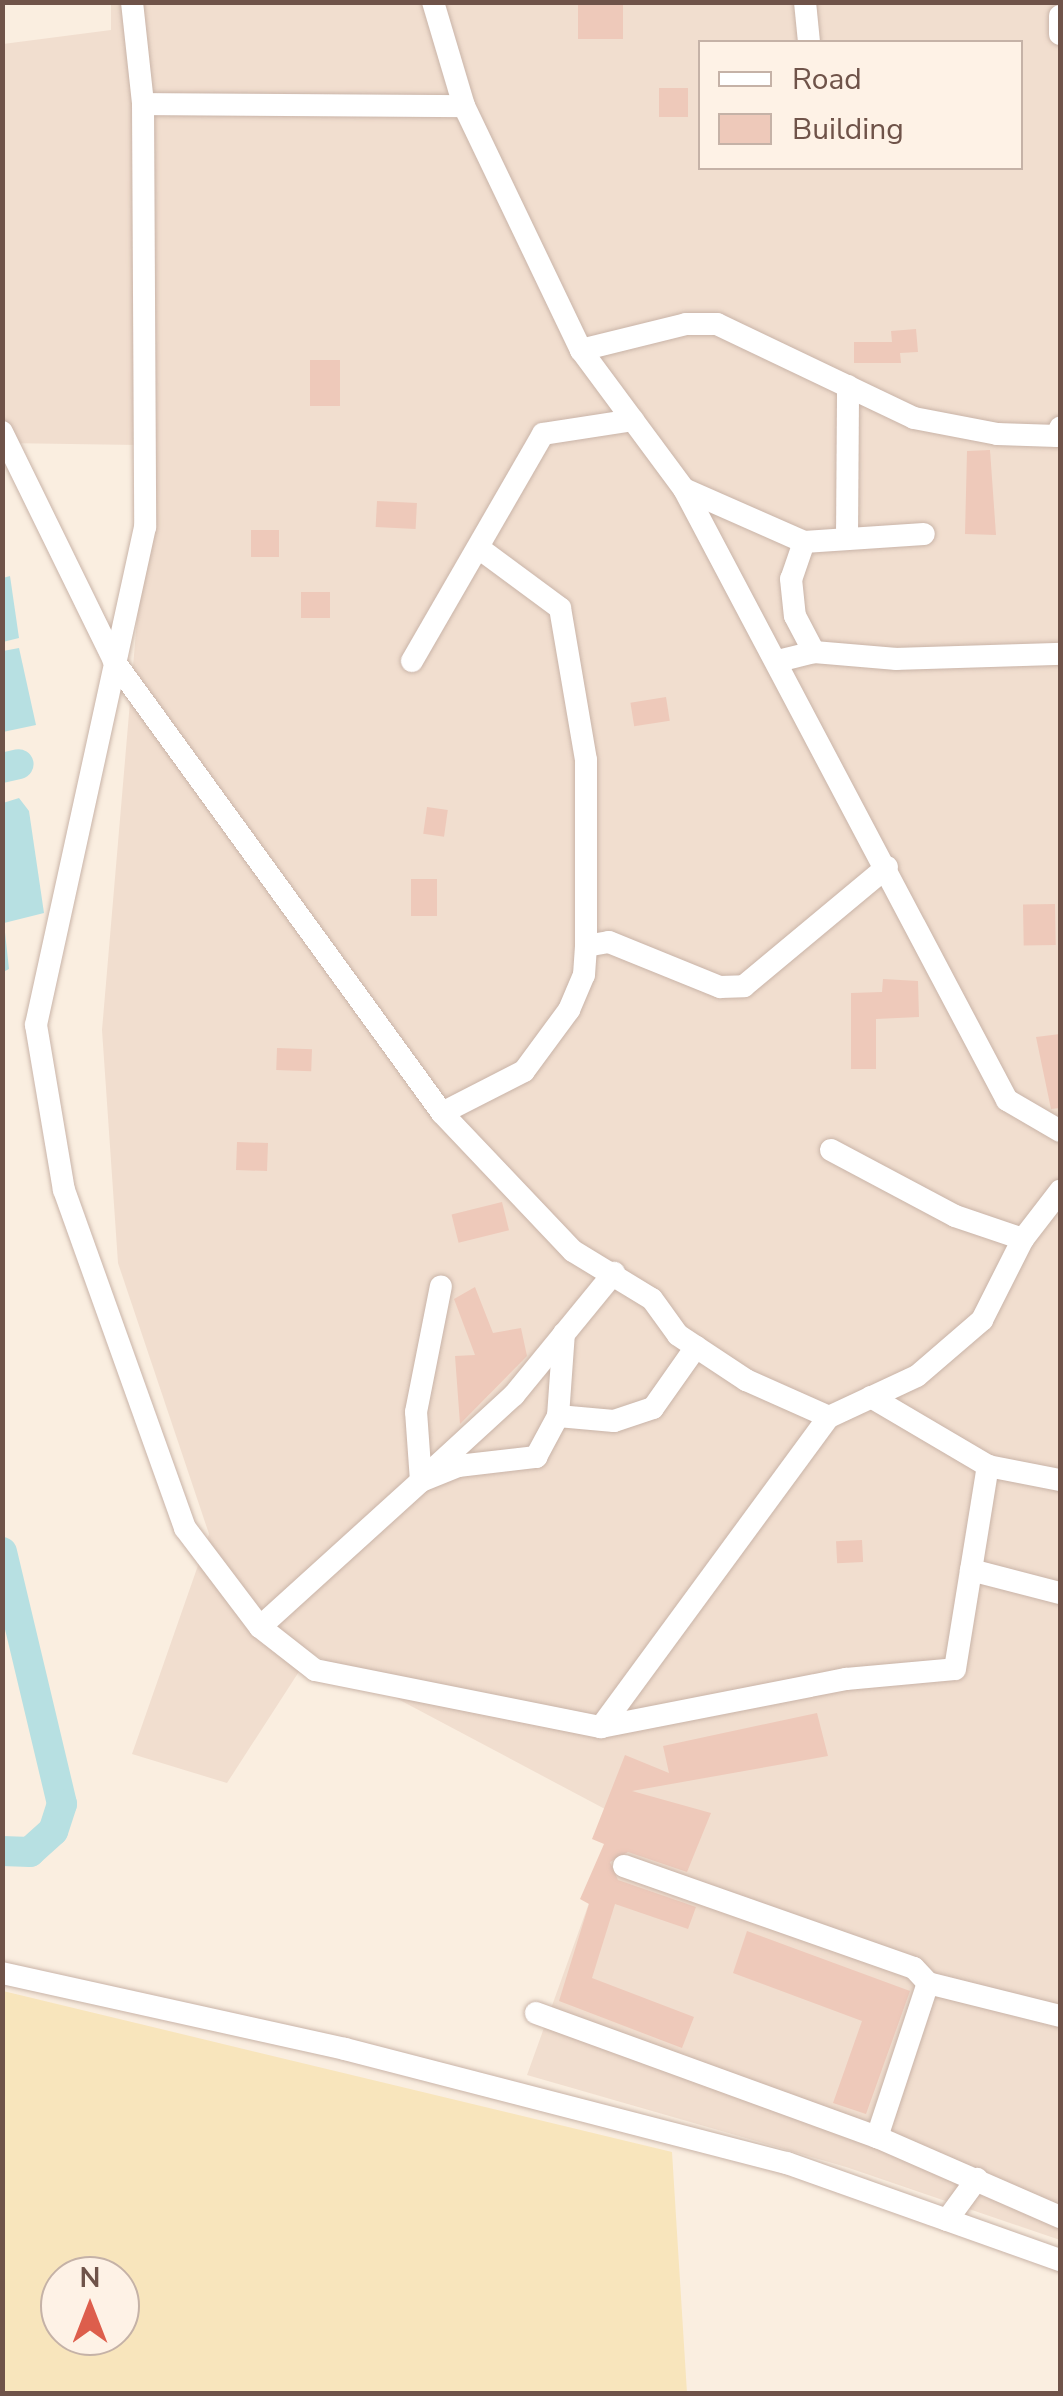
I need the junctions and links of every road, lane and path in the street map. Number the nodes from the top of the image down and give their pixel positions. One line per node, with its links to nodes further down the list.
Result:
1 (132, 2): 9 (street)
2 (433, 2): 10 (street)
3 (804, 2): 8 (street)
4 (1045, 2): 5 (street)
5 (1060, 6)
6 (1060, 16): 7 (street)
7 (1060, 34)
8 (809, 40)
9 (143, 104): 10 (street); 23 (street)
10 (464, 106): 11 (street)
11 (581, 350): 12 (street); 13 (street)
12 (848, 386): 14 (street); 18 (street)
13 (633, 420): 16 (street); 20 (street)
14 (1060, 428)
15 (2, 432): 23 (street)
16 (684, 489): 19 (street); 25 (street)
17 (924, 534): 18 (street)
18 (847, 539): 19 (street)
19 (804, 542): 21 (street)
20 (480, 549): 24 (street); 27 (street)
21 (814, 652): 22 (street); 25 (street)
22 (1060, 654)
23 (114, 661): 28 (street); 45 (street)
24 (412, 661)
25 (778, 661): 26 (street)
26 (888, 867): 27 (street); 29 (street)
27 (586, 946): 28 (street)
28 (442, 1113): 33 (street)
29 (1060, 1131)
30 (831, 1150): 32 (street)
31 (1060, 1191): 32 (street)
32 (1023, 1239): 37 (street)
33 (614, 1273): 35 (street); 36 (street)
34 (440, 1286): 42 (street)
35 (564, 1333): 38 (street); 42 (street)
36 (696, 1347): 38 (street); 39 (street)
37 (871, 1398): 39 (street); 40 (street)
38 (558, 1416): 42 (street)
39 (828, 1417): 46 (street)
40 (988, 1466): 41 (street); 43 (street)
41 (1060, 1480)
42 (420, 1481): 45 (street)
43 (971, 1570): 44 (street); 46 (street)
44 (1060, 1594)
45 (260, 1628): 46 (street)
46 (600, 1727)
47 (624, 1866): 49 (street)
48 (2, 1973): 55 (street)
49 (928, 1983): 51 (street); 52 (street)
50 (536, 2013): 52 (street)
51 (1060, 2016)
52 (877, 2136): 53 (street)
53 (977, 2179): 54 (street); 55 (street)
54 (1060, 2216)
55 (947, 2220): 56 (street)
56 (1060, 2260)

